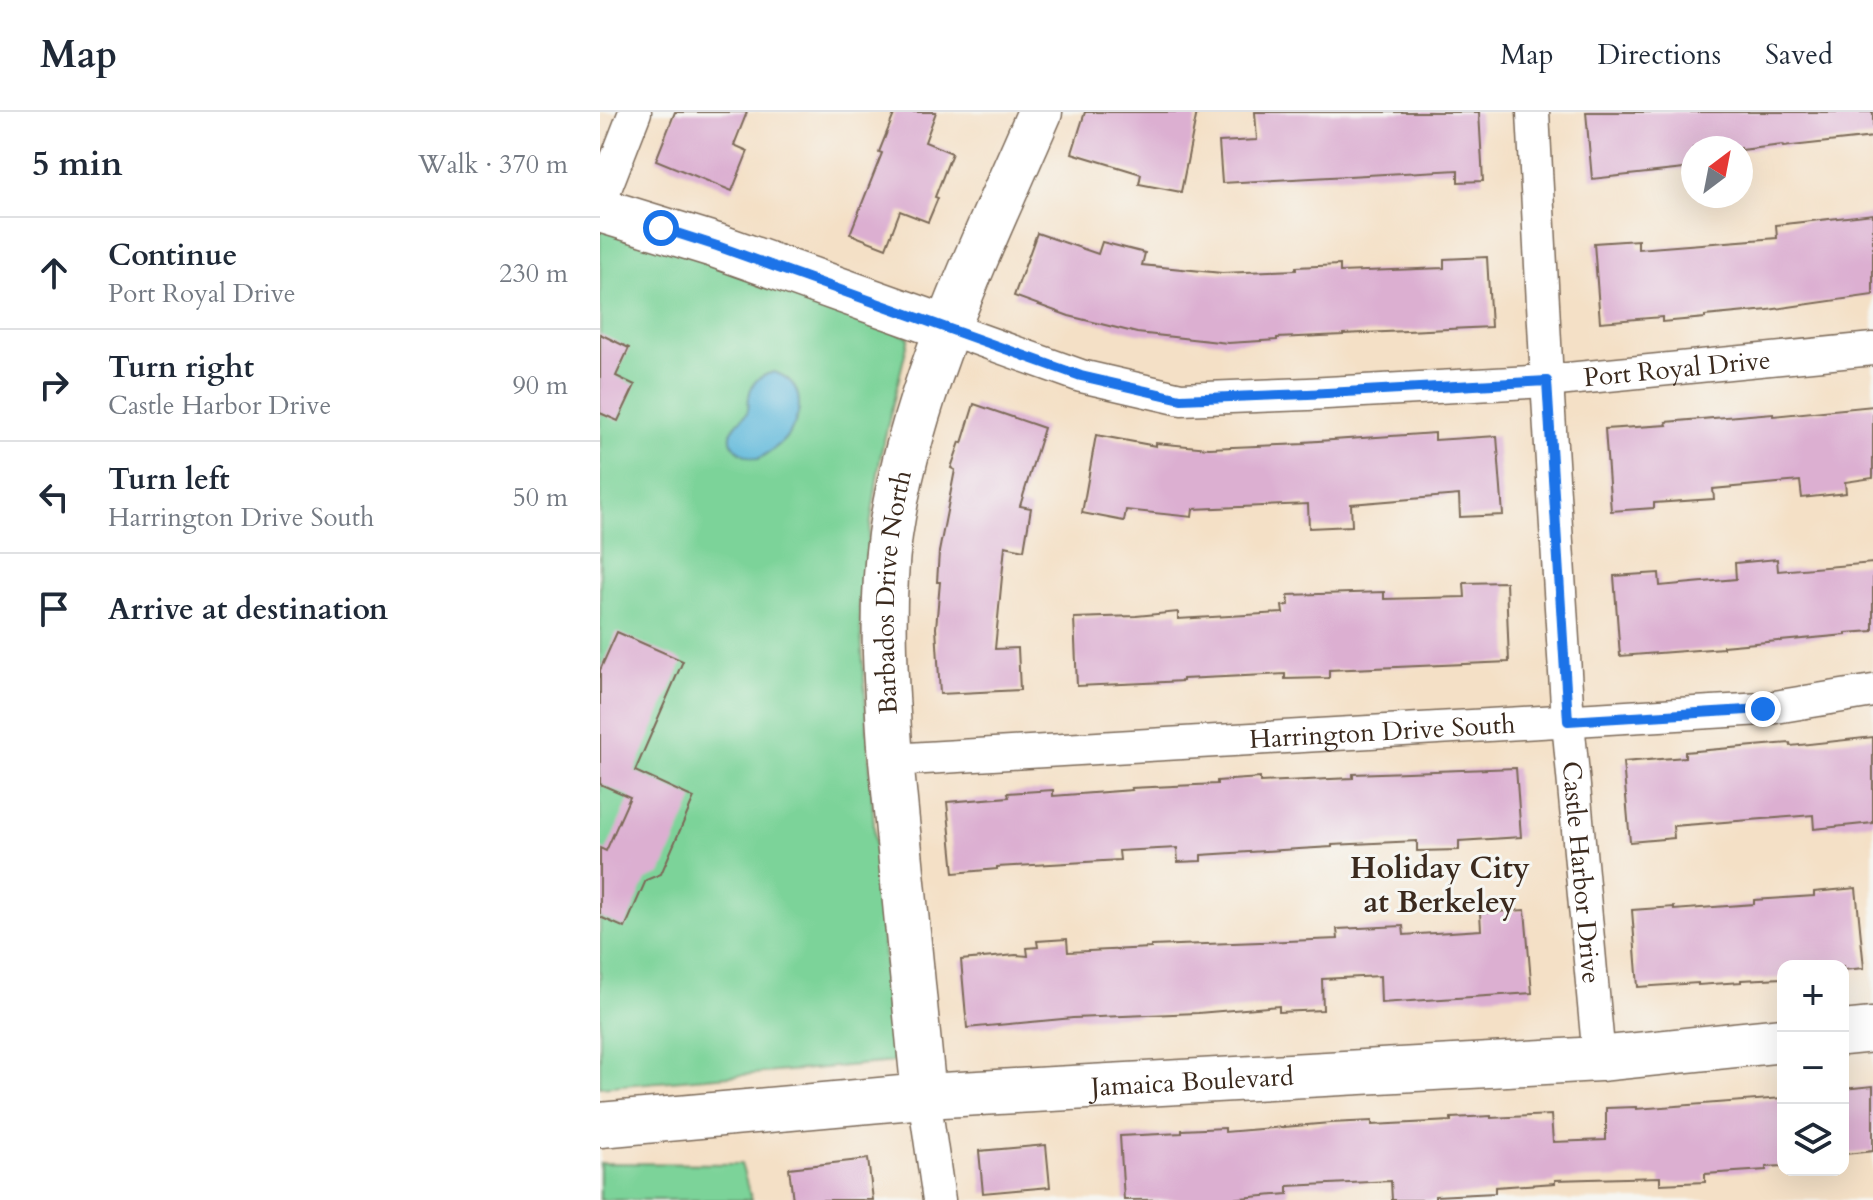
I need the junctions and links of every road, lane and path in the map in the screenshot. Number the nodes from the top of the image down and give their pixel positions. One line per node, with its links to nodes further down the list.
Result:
1 (635, 112): 4 (street)
2 (1040, 112): 6 (street, Barbados Drive North)
3 (1533, 112): 8 (street, Castle Harbor Drive)
4 (600, 202)
5 (600, 210): 6 (street, Port Royal Drive)
6 (947, 328): 8 (street, Port Royal Drive); 11 (street, Barbados Drive North)
7 (1873, 349): 8 (street, Port Royal Drive)
8 (1547, 381): 10 (street, Castle Harbor Drive)
9 (1873, 691): 10 (street, Harrington Drive South)
10 (1568, 721): 11 (street, Harrington Drive South); 15 (street, Castle Harbor Drive)
11 (891, 760): 16 (street, Barbados Drive North)
12 (1873, 1030): 13 (street)
13 (1849, 1032)
14 (1777, 1041): 15 (street, Jamaica Boulevard)
15 (1599, 1059): 16 (street, Jamaica Boulevard)
16 (924, 1096): 17 (street, Jamaica Boulevard); 18 (street)
17 (600, 1125)
18 (939, 1200)

